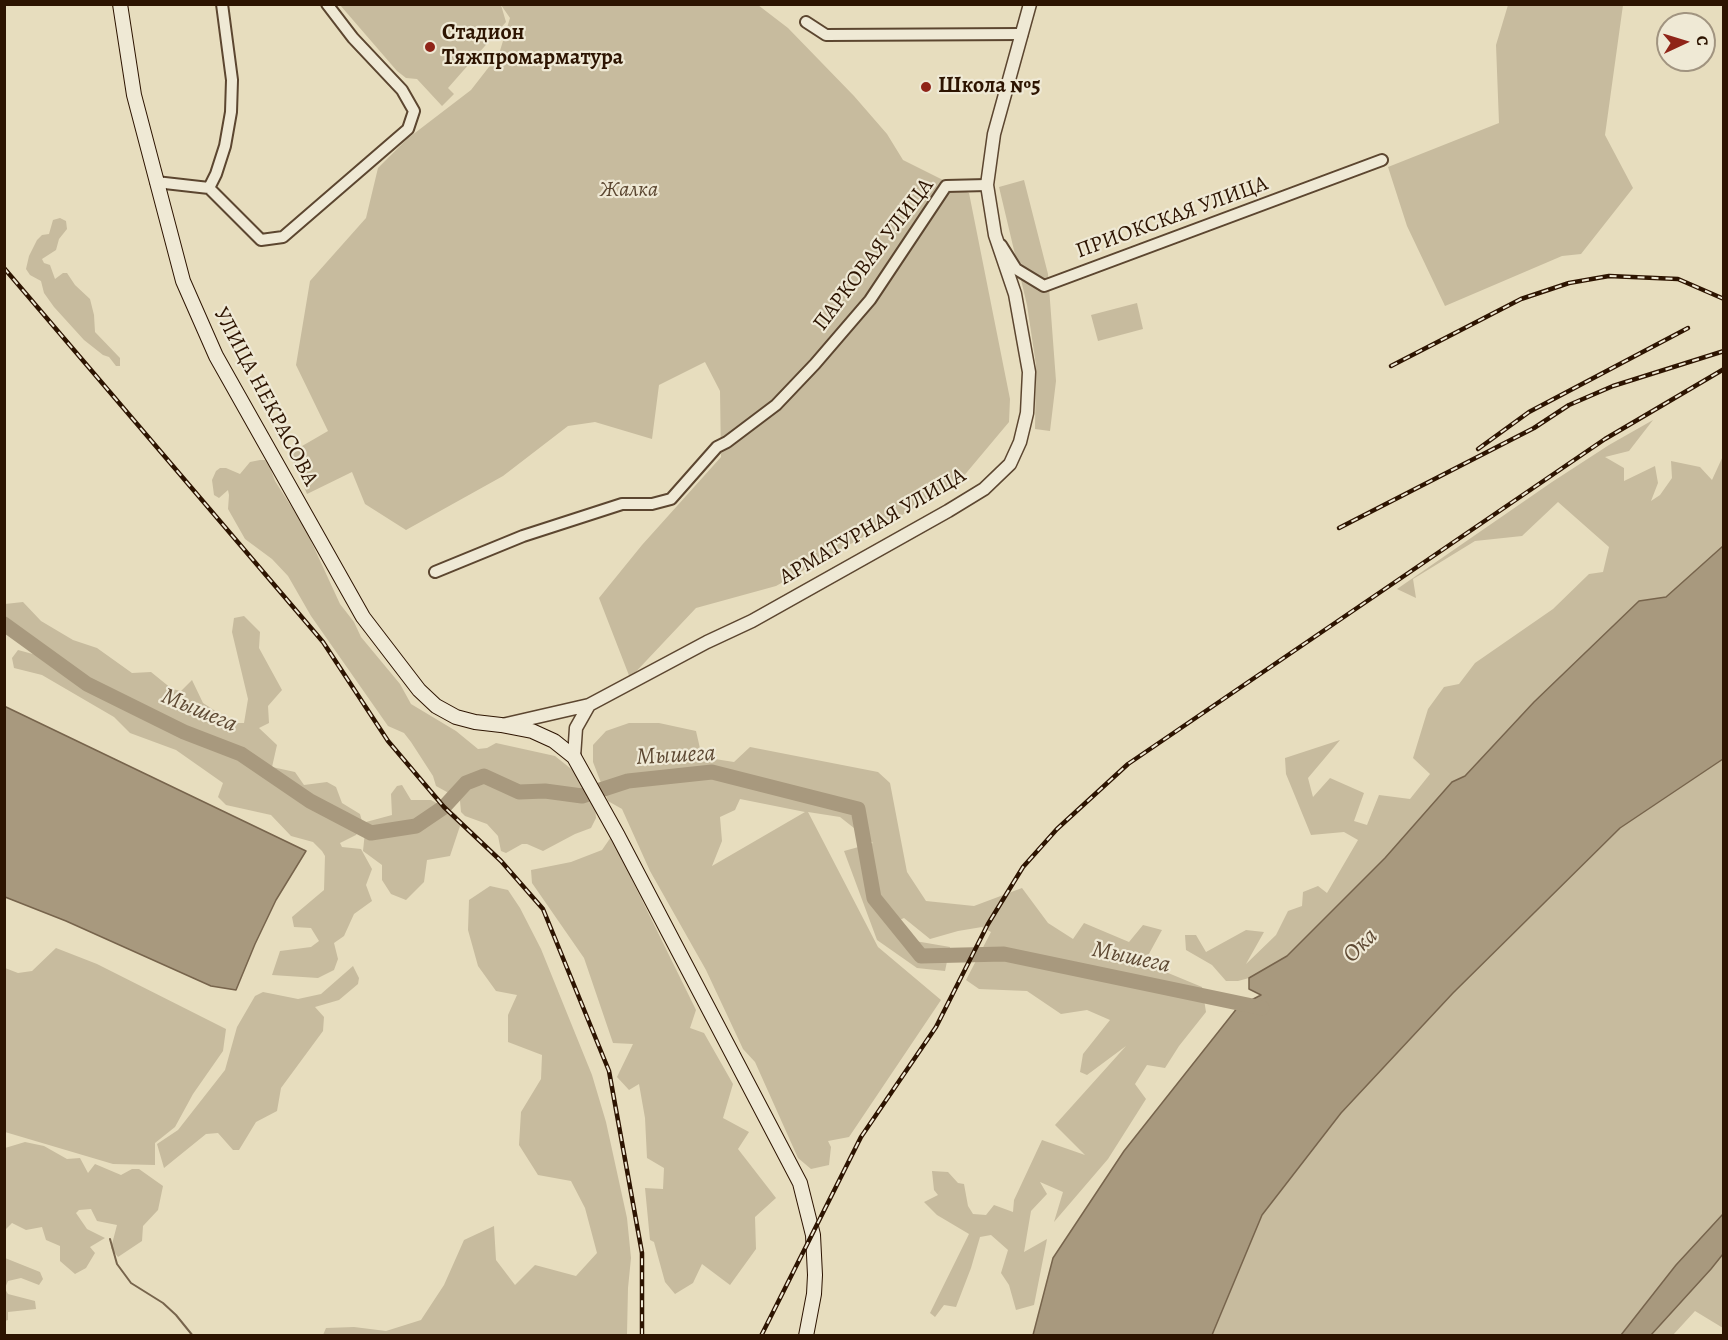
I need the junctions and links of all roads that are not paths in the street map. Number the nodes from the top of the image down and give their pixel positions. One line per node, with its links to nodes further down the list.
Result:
1 (120, 4): 8 (main road, УЛИЦА НЕКРАСОВА)
2 (222, 4): 10 (street)
3 (327, 4): 10 (street)
4 (1030, 4): 6 (street, АРМАТУРНАЯ УЛИЦА)
5 (806, 22): 6 (street)
6 (1022, 34): 9 (street, АРМАТУРНАЯ УЛИЦА)
7 (1382, 160): 11 (street, ПРИОКСКАЯ УЛИЦА)
8 (156, 182): 10 (street); 14 (main road, УЛИЦА НЕКРАСОВА)
9 (987, 185): 11 (street, АРМАТУРНАЯ УЛИЦА); 12 (street, ПАРКОВАЯ УЛИЦА)
10 (209, 188)
11 (994, 235): 13 (street, АРМАТУРНАЯ УЛИЦА)
12 (435, 572)
13 (589, 705): 14 (street, УЛИЦА НЕКРАСОВА); 15 (street)
14 (501, 725): 15 (main road, УЛИЦА НЕКРАСОВА)
15 (574, 757): 16 (main road, УЛИЦА НЕКРАСОВА)
16 (806, 1335)

